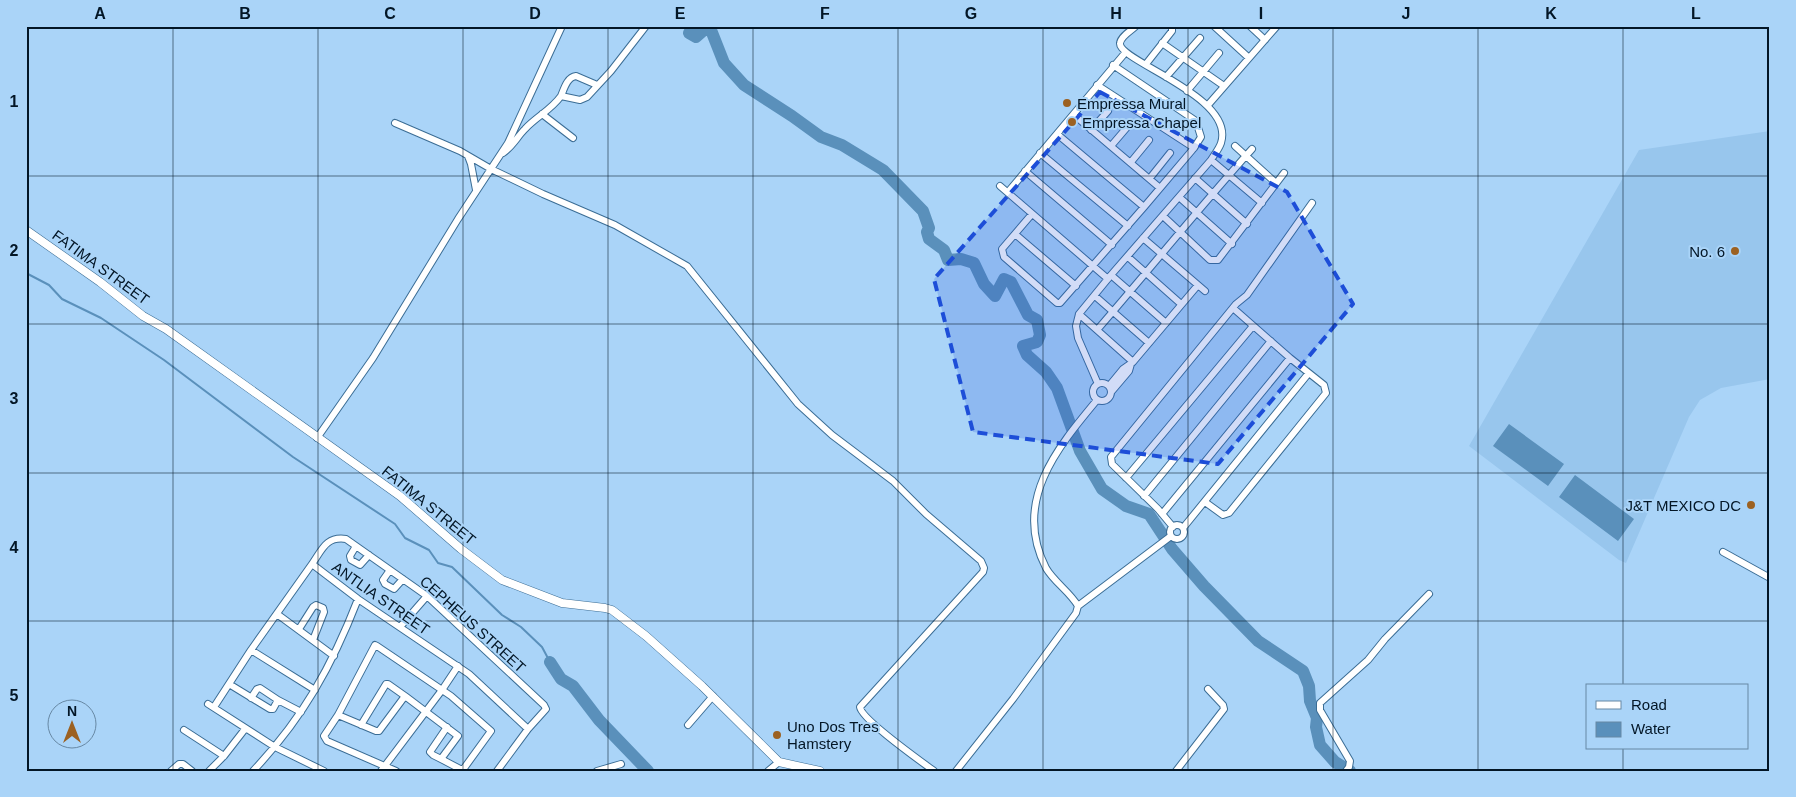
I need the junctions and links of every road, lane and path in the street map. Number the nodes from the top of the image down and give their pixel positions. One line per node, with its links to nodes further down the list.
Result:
1 (562, 26): 41 (street)
2 (646, 26): 19 (street)
3 (1136, 26): 11 (street)
4 (1172, 26): 10 (street)
5 (1214, 26): 14 (street)
6 (1250, 26): 9 (street)
7 (1277, 26): 9 (street)
8 (1200, 38): 13 (street)
9 (1265, 40): 14 (street)
10 (1162, 43): 13 (street); 15 (street)
11 (1125, 53): 15 (street); 16 (street)
12 (1219, 53): 17 (street)
13 (1182, 57): 17 (street); 18 (street)
14 (1249, 58): 21 (street)
15 (1146, 64): 18 (street)
16 (1113, 65): 20 (street); 36 (street)
17 (1203, 72): 21 (street); 22 (street)
18 (1166, 77): 22 (street)
19 (597, 85): 23 (street); 23 (street)
20 (1097, 85): 27 (street); 36 (street)
21 (1224, 86): 24 (street)
22 (1187, 91): 24 (street)
23 (561, 96): 26 (street)
24 (1208, 105): 43 (street)
25 (1108, 111): 30 (street)
26 (542, 114): 32 (street); 41 (street)
27 (1074, 115): 30 (street); 31 (street)
28 (395, 123): 40 (street)
29 (1129, 125): 34 (street)
30 (1092, 130): 34 (street)
31 (1057, 134): 38 (street); 60 (street)
32 (574, 138)
33 (1149, 140): 44 (street)
34 (1111, 146): 44 (street)
35 (1234, 146): 42 (street)
36 (1194, 148): 53 (street)
37 (1252, 149): 42 (street)
38 (1040, 153): 46 (street); 65 (street)
39 (1170, 153): 49 (street)
40 (467, 155): 45 (street); 54 (street)
41 (500, 156): 45 (street)
42 (1246, 156): 48 (street); 51 (street)
43 (1211, 160): 48 (street); 50 (street)
44 (1131, 162): 49 (street)
45 (491, 169): 54 (street); 158 (street)
46 (1026, 171): 55 (street); 71 (street)
47 (1284, 172): 51 (street)
48 (1229, 175): 56 (street); 58 (street)
49 (1150, 178): 53 (street)
50 (1195, 178): 56 (street); 57 (street)
51 (1276, 183): 58 (street)
52 (1000, 186): 55 (street)
53 (1160, 188): 60 (street)
54 (476, 190): 97 (street)
55 (1008, 192): 61 (street)
56 (1213, 194): 62 (street); 64 (street)
57 (1179, 197): 62 (street); 63 (street)
58 (1262, 203): 64 (street)
59 (1312, 203): 83 (street)
60 (1144, 207): 65 (street)
61 (1032, 214): 68 (street); 74 (street)
62 (1197, 214): 67 (street); 70 (street)
63 (1163, 216): 67 (street); 69 (street)
64 (1247, 224): 70 (street)
65 (1128, 226): 71 (street)
66 (26, 230): 97 (street, FATIMA STREET)
67 (1181, 233): 70 (street); 72 (street)
68 (1015, 234): 78 (street); 78 (street)
69 (1143, 238): 72 (street); 73 (street)
70 (1232, 244)
71 (1112, 245): 74 (street)
72 (1161, 253): 75 (street); 77 (street)
73 (1128, 258): 75 (street); 76 (street)
74 (1092, 266): 76 (street); 78 (street)
75 (1146, 272): 80 (street); 82 (street)
76 (1109, 277): 80 (street); 81 (street)
77 (1198, 285): 79 (street); 82 (street)
78 (1076, 286)
79 (1205, 291)
80 (1130, 292): 84 (street); 86 (street)
81 (1095, 296): 84 (street); 85 (street)
82 (1181, 304): 86 (street)
83 (1233, 308): 87 (street); 98 (street)
84 (1113, 312): 88 (street); 90 (street)
85 (1080, 314): 88 (street); 94 (street)
86 (1166, 323): 90 (street)
87 (1253, 326): 89 (street); 98 (street)
88 (1097, 330): 92 (street)
89 (1271, 341): 91 (street); 99 (street)
90 (1149, 343): 92 (street)
91 (1290, 358): 93 (street); 101 (street)
92 (1132, 363): 95 (street)
93 (1308, 374): 100 (street); 100 (street)
94 (1098, 384): 95 (street); 96 (street)
95 (1110, 388): 96 (street)
96 (1097, 400): 115 (street)
97 (317, 438): 128 (street, FATIMA STREET)
98 (1126, 478): 99 (street)
99 (1144, 496): 101 (street)
100 (1205, 502): 103 (street)
101 (1162, 514): 102 (street)
102 (1172, 527): 103 (street); 104 (street)
103 (1183, 528): 104 (street)
104 (1170, 537): 115 (street)
105 (356, 546): 107 (street, CEPHEUS STREET); 107 (street); 108 (street, CEPHEUS STREET)
106 (1723, 552): 110 (street)
107 (369, 555): 109 (street, CEPHEUS STREET)
108 (312, 564): 114 (street, ANTLIA STREET); 116 (street, ANTLIA STREET)
109 (390, 570): 111 (street, CEPHEUS STREET); 111 (street)
110 (1770, 578)
111 (402, 579): 113 (street, CEPHEUS STREET)
112 (1429, 594): 146 (street)
113 (427, 596): 117 (street); 138 (street, CEPHEUS STREET)
114 (358, 599): 117 (street, ANTLIA STREET); 121 (street)
115 (1078, 606): 159 (street)
116 (277, 614): 118 (street); 120 (street, ANTLIA STREET)
117 (400, 627): 122 (street, ANTLIA STREET)
118 (298, 629): 119 (street); 119 (street)
119 (313, 640): 121 (street)
120 (251, 650): 123 (street, ANTLIA STREET); 124 (street)
121 (334, 656): 124 (street)
122 (458, 666): 125 (street); 138 (street, ANTLIA STREET)
123 (229, 684): 129 (street); 137 (street, ANTLIA STREET)
124 (315, 690): 132 (street)
125 (442, 690): 131 (street); 133 (street); 147 (street)
126 (1208, 690): 160 (street)
127 (405, 696): 131 (street); 135 (street); 135 (street)
128 (713, 696): 134 (street); 143 (street, FATIMA STREET)
129 (251, 698): 130 (street); 130 (street)
130 (278, 700): 132 (street)
131 (426, 710): 136 (street); 145 (street)
132 (301, 712): 140 (street)
133 (338, 714): 135 (street); 145 (street)
134 (688, 724)
135 (361, 725)
136 (447, 728): 142 (street); 142 (street)
137 (245, 729): 140 (street); 141 (street)
138 (528, 729): 154 (street)
139 (184, 730): 141 (street)
140 (275, 747): 151 (street); 152 (street)
141 (224, 756): 150 (street)
142 (441, 759): 147 (street)
143 (779, 762): 156 (street); 157 (street)
144 (622, 764): 155 (street)
145 (383, 769): 153 (street)
146 (1347, 769)
147 (462, 770)
148 (171, 771): 149 (street)
149 (192, 771)
150 (209, 771)
151 (252, 771)
152 (324, 771)
153 (396, 771)
154 (497, 771)
155 (597, 771)
156 (768, 771)
157 (820, 771)
158 (934, 771)
159 (956, 771)
160 (1176, 771)

